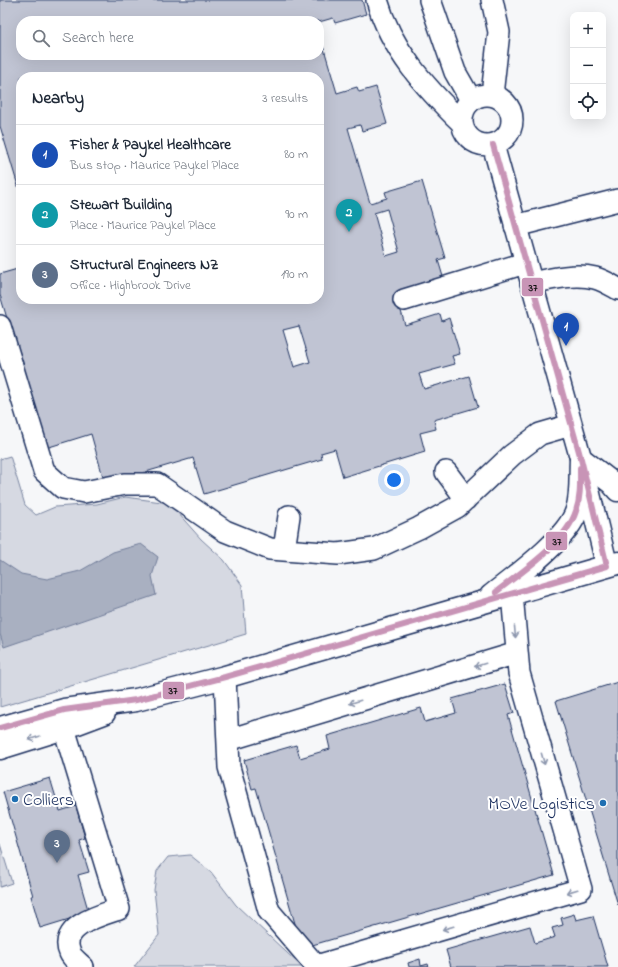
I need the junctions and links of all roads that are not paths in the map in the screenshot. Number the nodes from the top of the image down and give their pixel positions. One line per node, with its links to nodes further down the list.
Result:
1 (377, 0): 6 (street)
2 (430, 0): 5 (street)
3 (492, 0): 4 (street)
4 (492, 95): 5 (street); 7 (street)
5 (471, 100): 6 (street)
6 (462, 123): 7 (street)
7 (493, 145): 9 (street)
8 (618, 200): 9 (street)
9 (515, 226): 10 (street)
10 (525, 262): 11 (street); 13 (street)
11 (531, 283): 12 (street); 15 (street)
12 (618, 289)
13 (404, 300)
14 (0, 326): 21 (street)
15 (571, 425): 16 (street); 19 (street)
16 (581, 458): 18 (main road); 22 (street); 24 (main road)
17 (446, 472): 19 (street)
18 (618, 490)
19 (466, 499): 21 (street)
20 (289, 516): 21 (street)
21 (284, 550)
22 (613, 564): 23 (main road)
23 (512, 594): 24 (main road); 25 (street, one-way to 25)
24 (482, 603): 26 (main road)
25 (517, 653): 30 (street, one-way to 30); 30 (street, one-way to 30)
26 (225, 677): 27 (main road); 30 (street)
27 (136, 700): 28 (main road); 29 (main road)
28 (0, 728)
29 (64, 728): 31 (main road, one-way to 31); 32 (street)
30 (228, 740)
31 (0, 748)
32 (83, 967)

